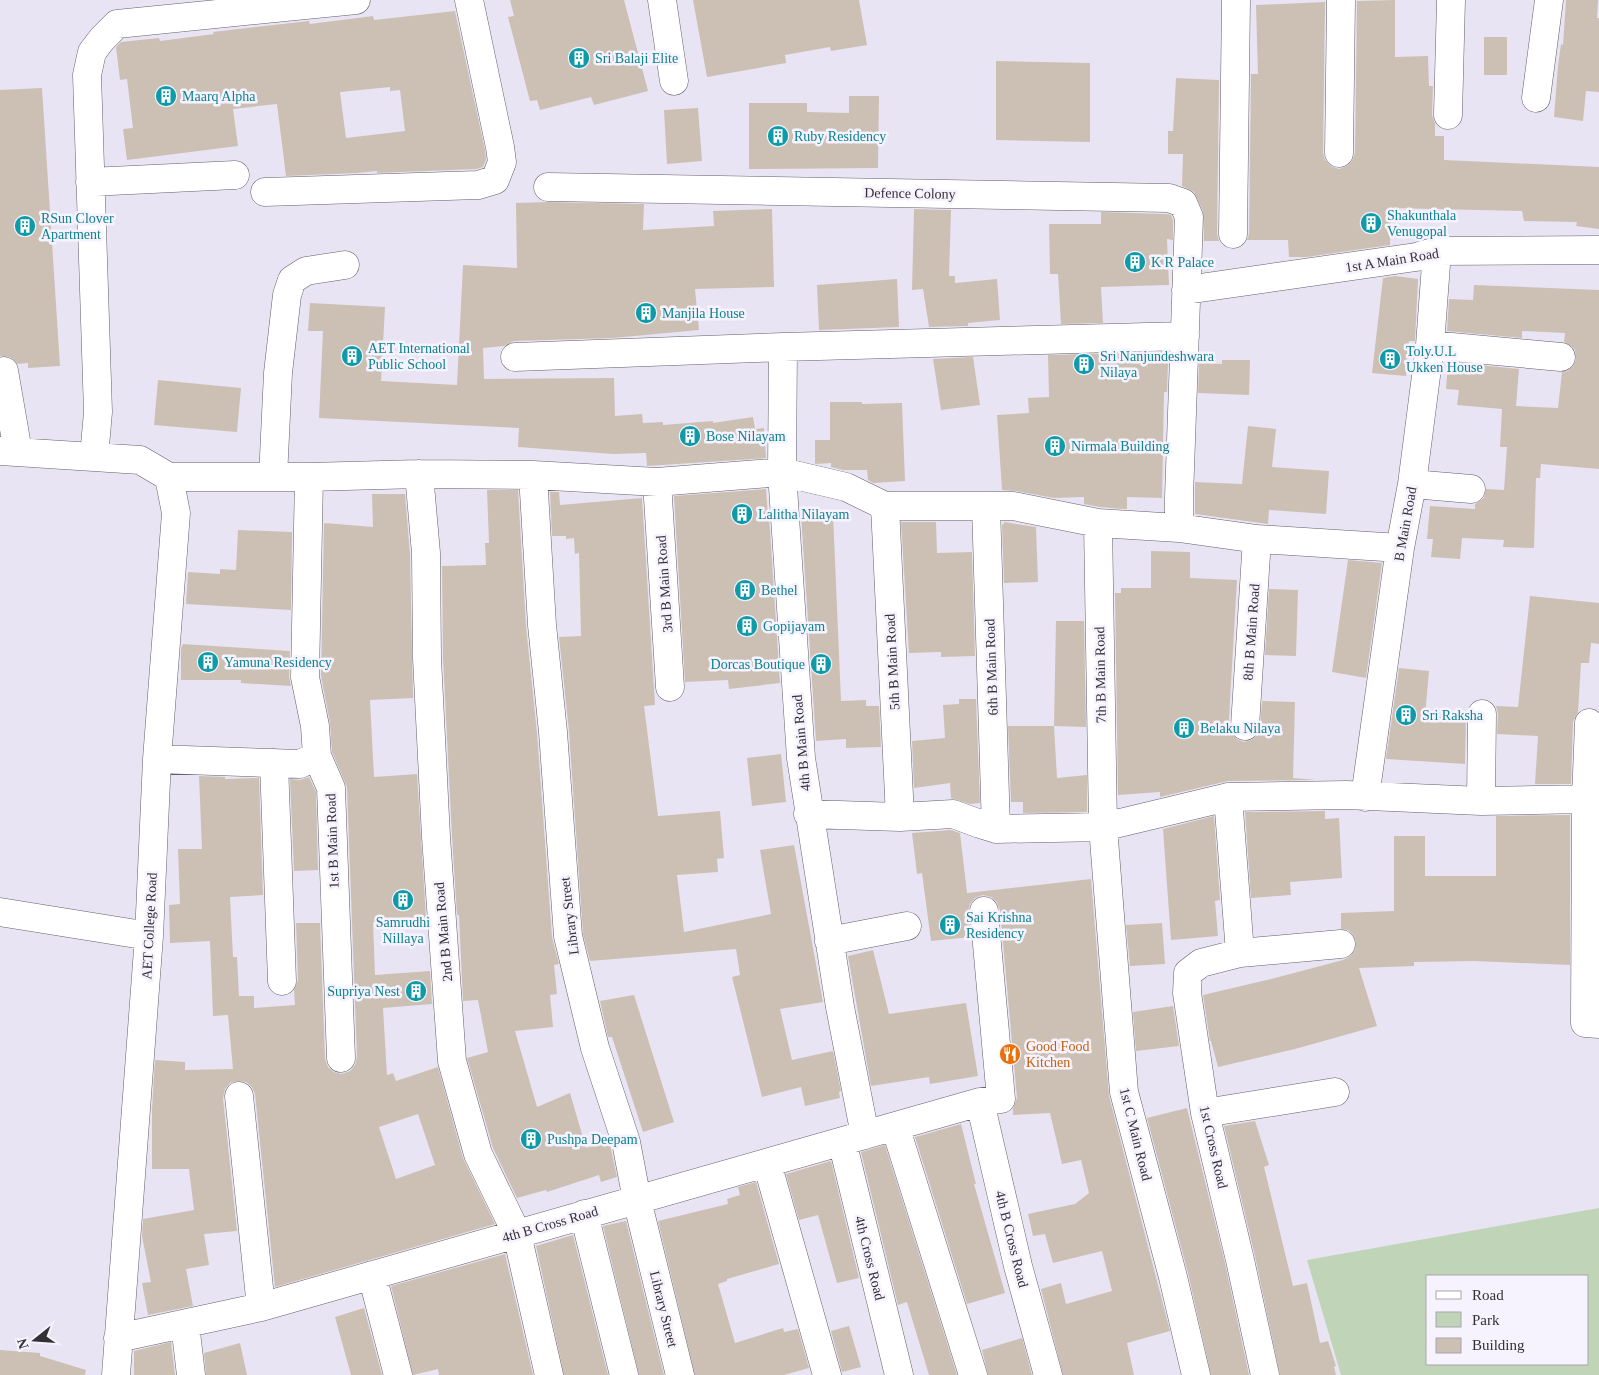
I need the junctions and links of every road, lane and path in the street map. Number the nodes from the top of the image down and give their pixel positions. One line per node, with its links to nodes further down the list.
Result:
1 (356, 0): 13 (street)
2 (469, 0): 15 (street)
3 (662, 0): 8 (street)
4 (1236, 0): 16 (street)
5 (1341, 0): 11 (street)
6 (1451, 0): 10 (street)
7 (1549, 0): 9 (street)
8 (674, 81)
9 (1536, 98)
10 (1448, 115)
11 (1339, 153)
12 (234, 175): 13 (street)
13 (90, 182): 28 (street)
14 (548, 187): 20 (street, Defence Colony)
15 (265, 192)
16 (1233, 234)
17 (1599, 250): 18 (street, 1st A Main Road)
18 (1437, 251): 20 (street, 1st A Main Road); 22 (street, B Main Road)
19 (345, 265): 33 (street)
20 (1186, 290): 21 (street)
21 (1185, 336): 23 (street); 41 (street)
22 (1430, 346): 25 (street); 36 (street, B Main Road)
23 (783, 347): 24 (street); 29 (street, 4th B Main Road)
24 (515, 357)
25 (1561, 357)
26 (4, 371): 27 (street)
27 (9, 451): 28 (street)
28 (94, 457): 32 (street)
29 (782, 472): 35 (street); 38 (street); 55 (street, 4th B Main Road)
30 (419, 474): 31 (street); 34 (street); 78 (street, 2nd B Main Road)
31 (533, 475): 35 (street); 76 (street, Library Street)
32 (169, 477): 33 (street); 49 (street, AET College Road)
33 (273, 477): 34 (street)
34 (309, 477): 48 (street, 1st B Main Road)
35 (657, 482): 44 (street, 3rd B Main Road)
36 (1412, 484): 37 (street); 43 (street, B Main Road)
37 (1471, 488)
38 (885, 506): 39 (street); 56 (street, 5th B Main Road)
39 (986, 506): 40 (street); 58 (street, 6th B Main Road)
40 (1098, 523): 41 (street); 57 (street, 7th B Main Road)
41 (1179, 528): 42 (street)
42 (1257, 539): 43 (street); 47 (street, 8th B Main Road)
43 (1400, 548): 51 (street, B Main Road)
44 (670, 687)
45 (1482, 714): 54 (street)
46 (1588, 723): 53 (street)
47 (1244, 726)
48 (317, 756): 50 (street); 68 (street, 1st B Main Road)
49 (157, 759): 50 (street); 62 (street, AET College Road)
50 (274, 763): 66 (street)
51 (1365, 797): 52 (street); 54 (street)
52 (1228, 798): 57 (street); 65 (street)
53 (1593, 800): 54 (street); 67 (street)
54 (1481, 801)
55 (808, 814): 56 (street); 63 (street, 4th B Main Road)
56 (900, 817): 58 (street)
57 (1103, 827): 58 (street); 93 (street, 1st C Main Road)
58 (996, 828)
59 (984, 911): 71 (street, 4th B Cross Road)
60 (0, 912): 62 (street)
61 (907, 926): 63 (street)
62 (149, 936): 82 (street, AET College Road)
63 (829, 941): 74 (street, 4th B Main Road)
64 (1341, 944): 65 (street, 1st Cross Road)
65 (1240, 952): 72 (street, 1st Cross Road)
66 (282, 981)
67 (1599, 1024)
68 (341, 1058)
69 (1335, 1092): 72 (street)
70 (239, 1096): 80 (street)
71 (980, 1102): 73 (street, 4th B Cross Road); 92 (street, 4th B Cross Road)
72 (1206, 1113): 94 (street, 1st Cross Road)
73 (895, 1126): 74 (street, 4th B Cross Road); 91 (street)
74 (853, 1138): 75 (street, 4th B Cross Road); 90 (street, 4th Cross Road)
75 (767, 1163): 76 (street, 4th B Cross Road); 89 (street)
76 (637, 1200): 77 (street, 4th B Cross Road); 88 (street, Library Street)
77 (584, 1214): 78 (street, 4th B Cross Road); 87 (street)
78 (517, 1234): 79 (street, 4th B Cross Road); 86 (street, 2nd B Main Road)
79 (372, 1275): 80 (street, 4th B Cross Road); 85 (street)
80 (261, 1307): 81 (street, 4th B Cross Road)
81 (185, 1324): 82 (street, 4th B Cross Road); 84 (street)
82 (118, 1338): 83 (street, AET College Road)
83 (116, 1375)
84 (190, 1375)
85 (398, 1375)
86 (549, 1375)
87 (624, 1375)
88 (680, 1375)
89 (827, 1375)
90 (899, 1375)
91 (973, 1375)
92 (1048, 1375)
93 (1196, 1375)
94 (1265, 1375)

